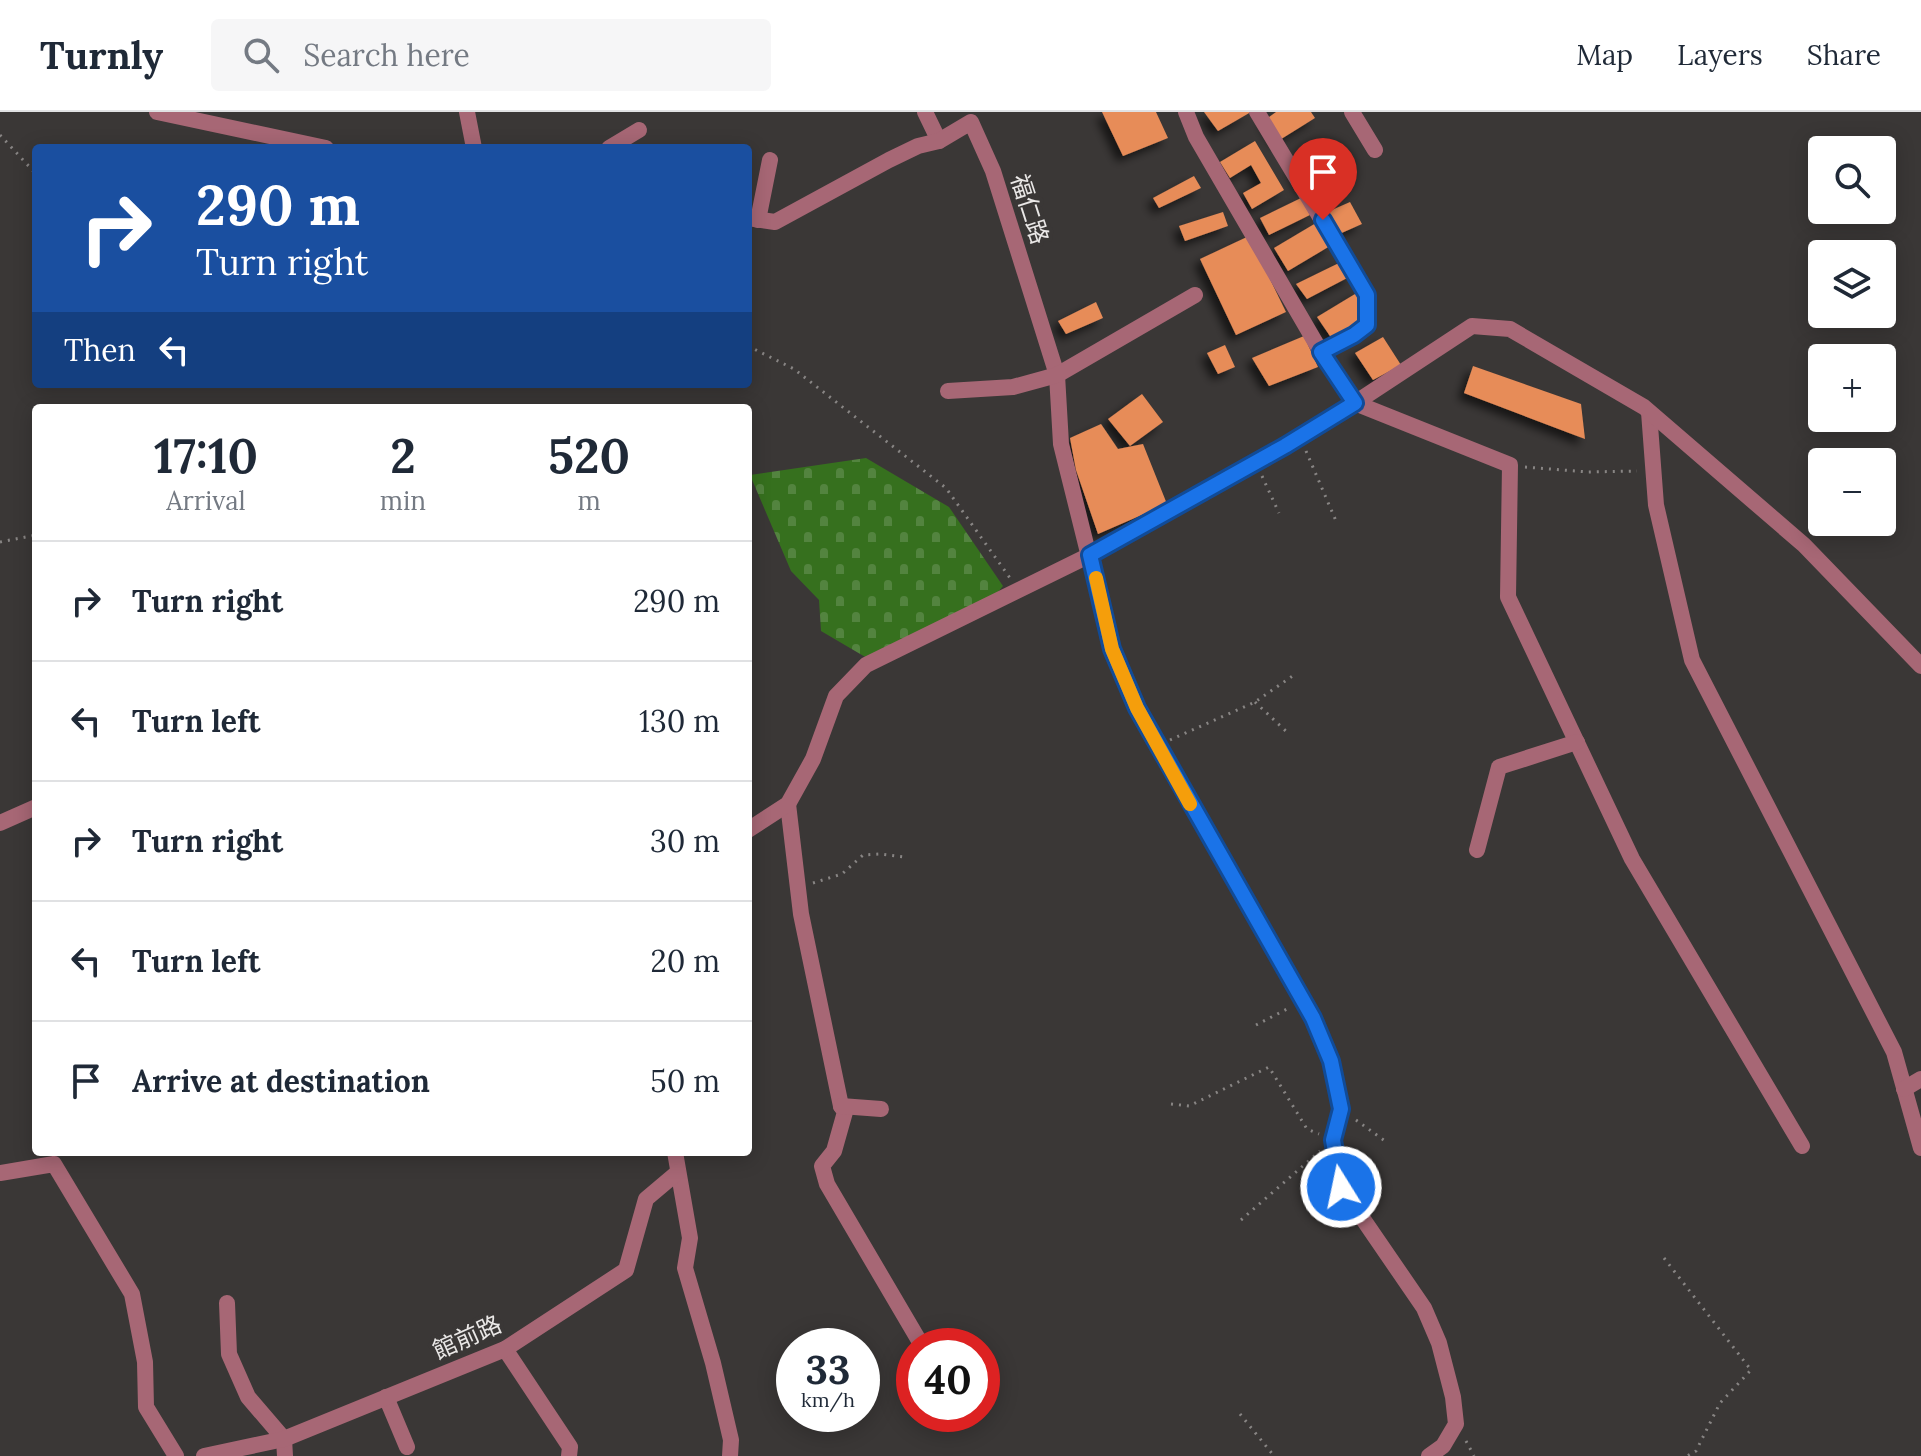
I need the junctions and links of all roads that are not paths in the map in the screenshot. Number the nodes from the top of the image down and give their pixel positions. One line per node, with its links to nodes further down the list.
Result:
1 (157, 112): 10 (street)
2 (467, 112): 11 (street)
3 (925, 112): 9 (street)
4 (1186, 112): 17 (street)
5 (1257, 112): 17 (street)
6 (1352, 112): 13 (street)
7 (978, 117): 9 (street, 福仁路); 18 (street, 福仁路)
8 (639, 130): 12 (street)
9 (939, 141): 15 (street, 福仁路)
10 (307, 144)
11 (473, 144)
12 (616, 144)
13 (1375, 150)
14 (770, 160): 15 (street)
15 (753, 219)
16 (1195, 295): 18 (street)
17 (1321, 352): 20 (street)
18 (1057, 375): 19 (street); 22 (street, 福仁路)
19 (948, 391)
20 (1355, 403): 21 (street); 22 (street); 24 (street)
21 (1649, 412): 23 (street); 31 (street)
22 (1090, 555): 25 (street); 50 (street, 福仁路)
23 (1921, 666)
24 (1577, 742): 29 (street); 34 (street)
25 (788, 804): 28 (street); 32 (street)
26 (32, 809): 27 (street)
27 (0, 823)
28 (752, 827)
29 (1477, 850)
30 (1921, 1079): 31 (street)
31 (1904, 1089): 35 (street)
32 (841, 1106): 33 (street); 41 (street)
33 (881, 1109)
34 (1802, 1146)
35 (1921, 1148)
36 (676, 1156): 38 (street)
37 (55, 1158): 39 (street); 46 (street)
38 (678, 1172): 42 (street, 館前路); 49 (street)
39 (0, 1173)
40 (227, 1303): 45 (street)
41 (912, 1328)
42 (505, 1349): 43 (street, 館前路); 48 (street)
43 (386, 1397): 44 (street); 45 (street, 館前路)
44 (407, 1447)
45 (284, 1448): 47 (street, 館前路)
46 (176, 1456)
47 (204, 1456)
48 (569, 1456)
49 (730, 1456)
50 (1429, 1456)

